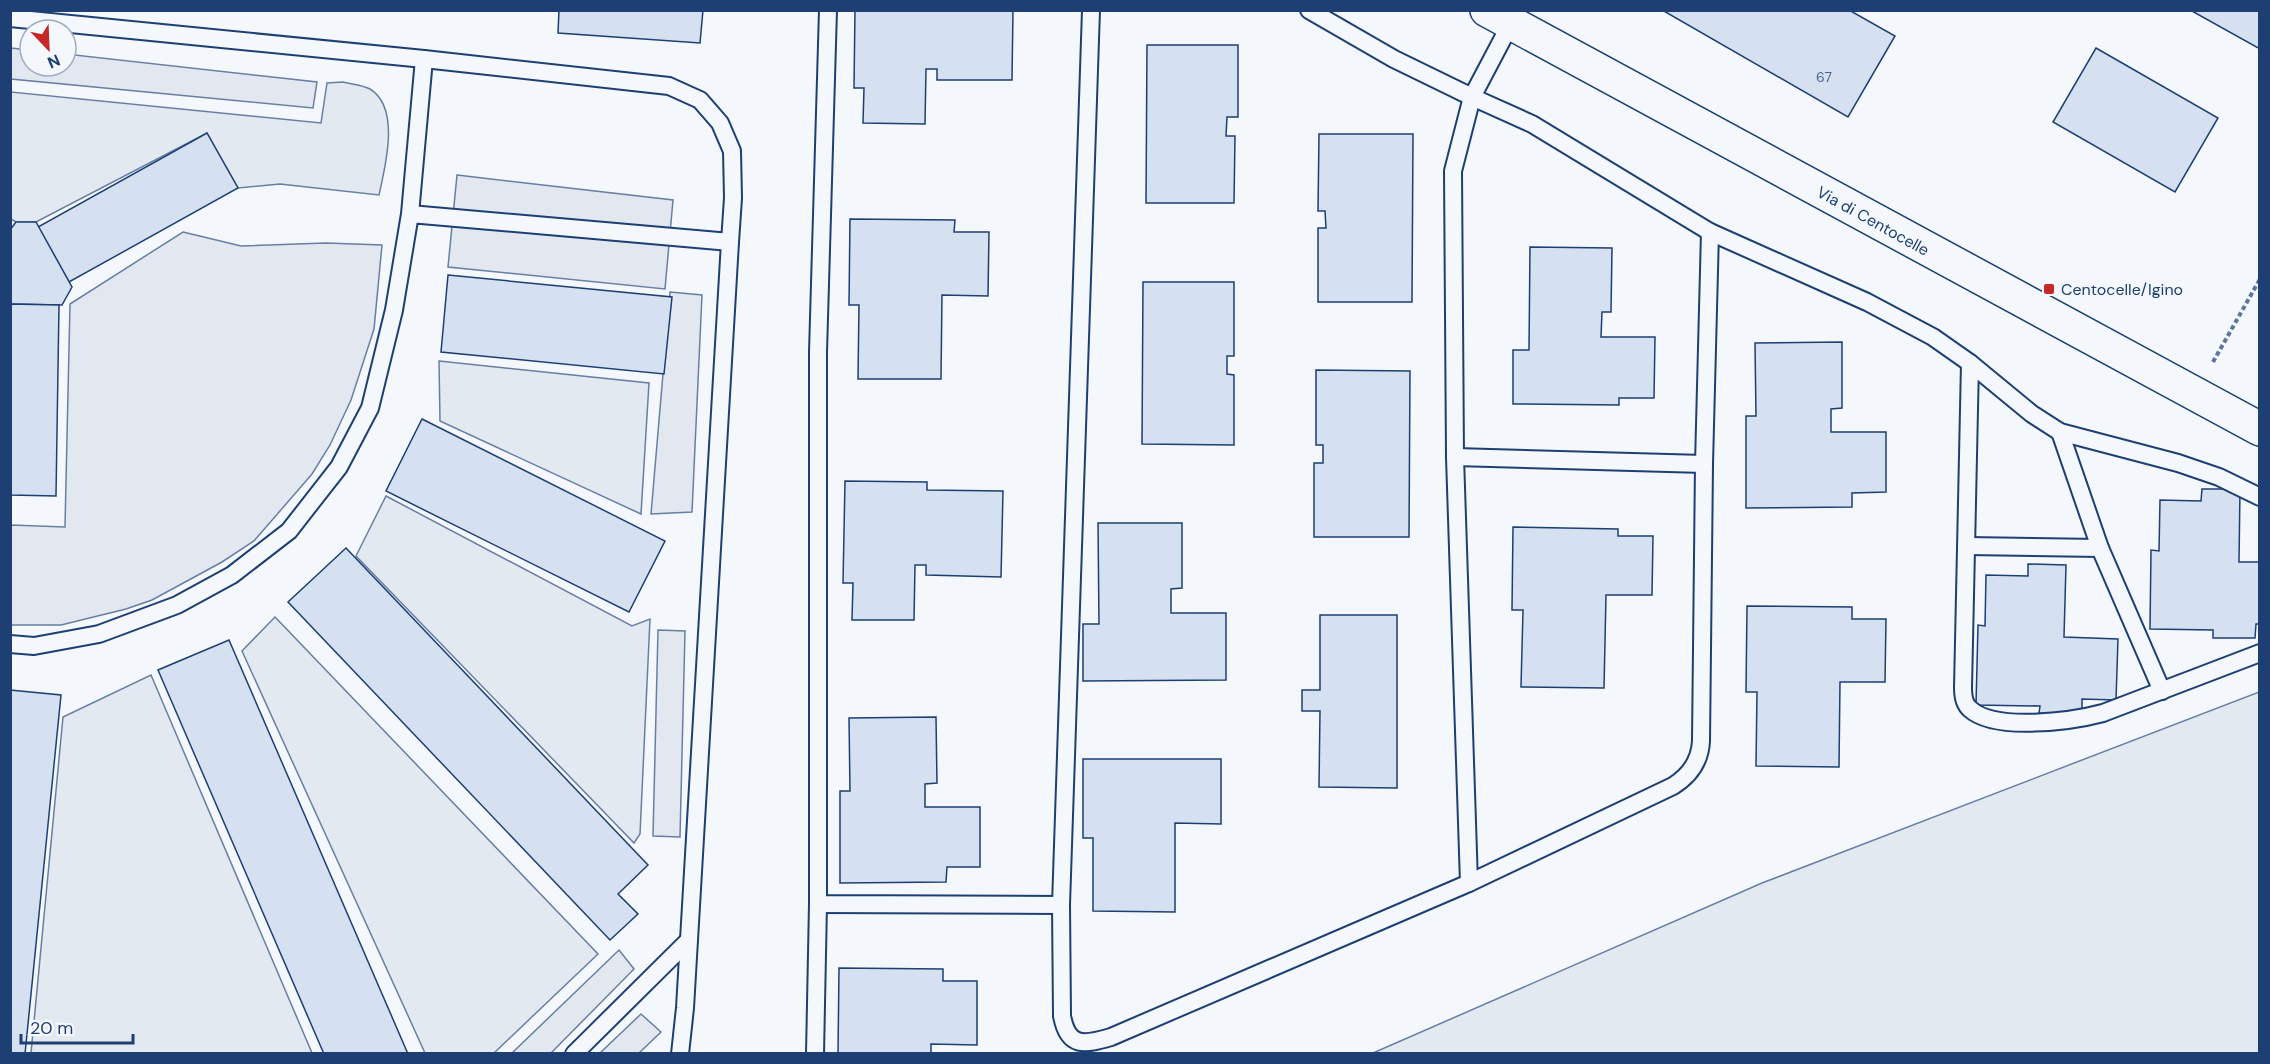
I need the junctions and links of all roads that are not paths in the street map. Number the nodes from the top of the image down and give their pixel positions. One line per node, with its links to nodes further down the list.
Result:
1 (828, 10): 23 (lane)
2 (1091, 10): 24 (lane)
3 (1309, 10): 7 (lane)
4 (1499, 17): 7 (lane); 12 (street, Via di Centocelle)
5 (10, 18): 6 (lane)
6 (424, 59): 8 (lane); 10 (lane)
7 (1472, 97): 9 (lane); 14 (lane)
8 (410, 214): 10 (lane); 19 (lane)
9 (1710, 232): 11 (lane); 15 (lane)
10 (730, 242): 25 (lane)
11 (1970, 363): 13 (lane); 17 (lane)
12 (2259, 429)
13 (2061, 432): 16 (lane); 18 (lane)
14 (1455, 457): 15 (lane); 22 (lane)
15 (1704, 464): 22 (lane)
16 (2259, 497)
17 (1967, 546): 18 (lane); 21 (lane)
18 (2100, 548): 21 (lane)
19 (10, 644)
20 (2259, 653): 21 (lane)
21 (2162, 691)
22 (1469, 882): 24 (lane)
23 (818, 904): 24 (lane); 28 (lane)
24 (1061, 905)
25 (689, 940): 26 (lane); 27 (lane)
26 (574, 1053)
27 (680, 1053)
28 (815, 1053)

